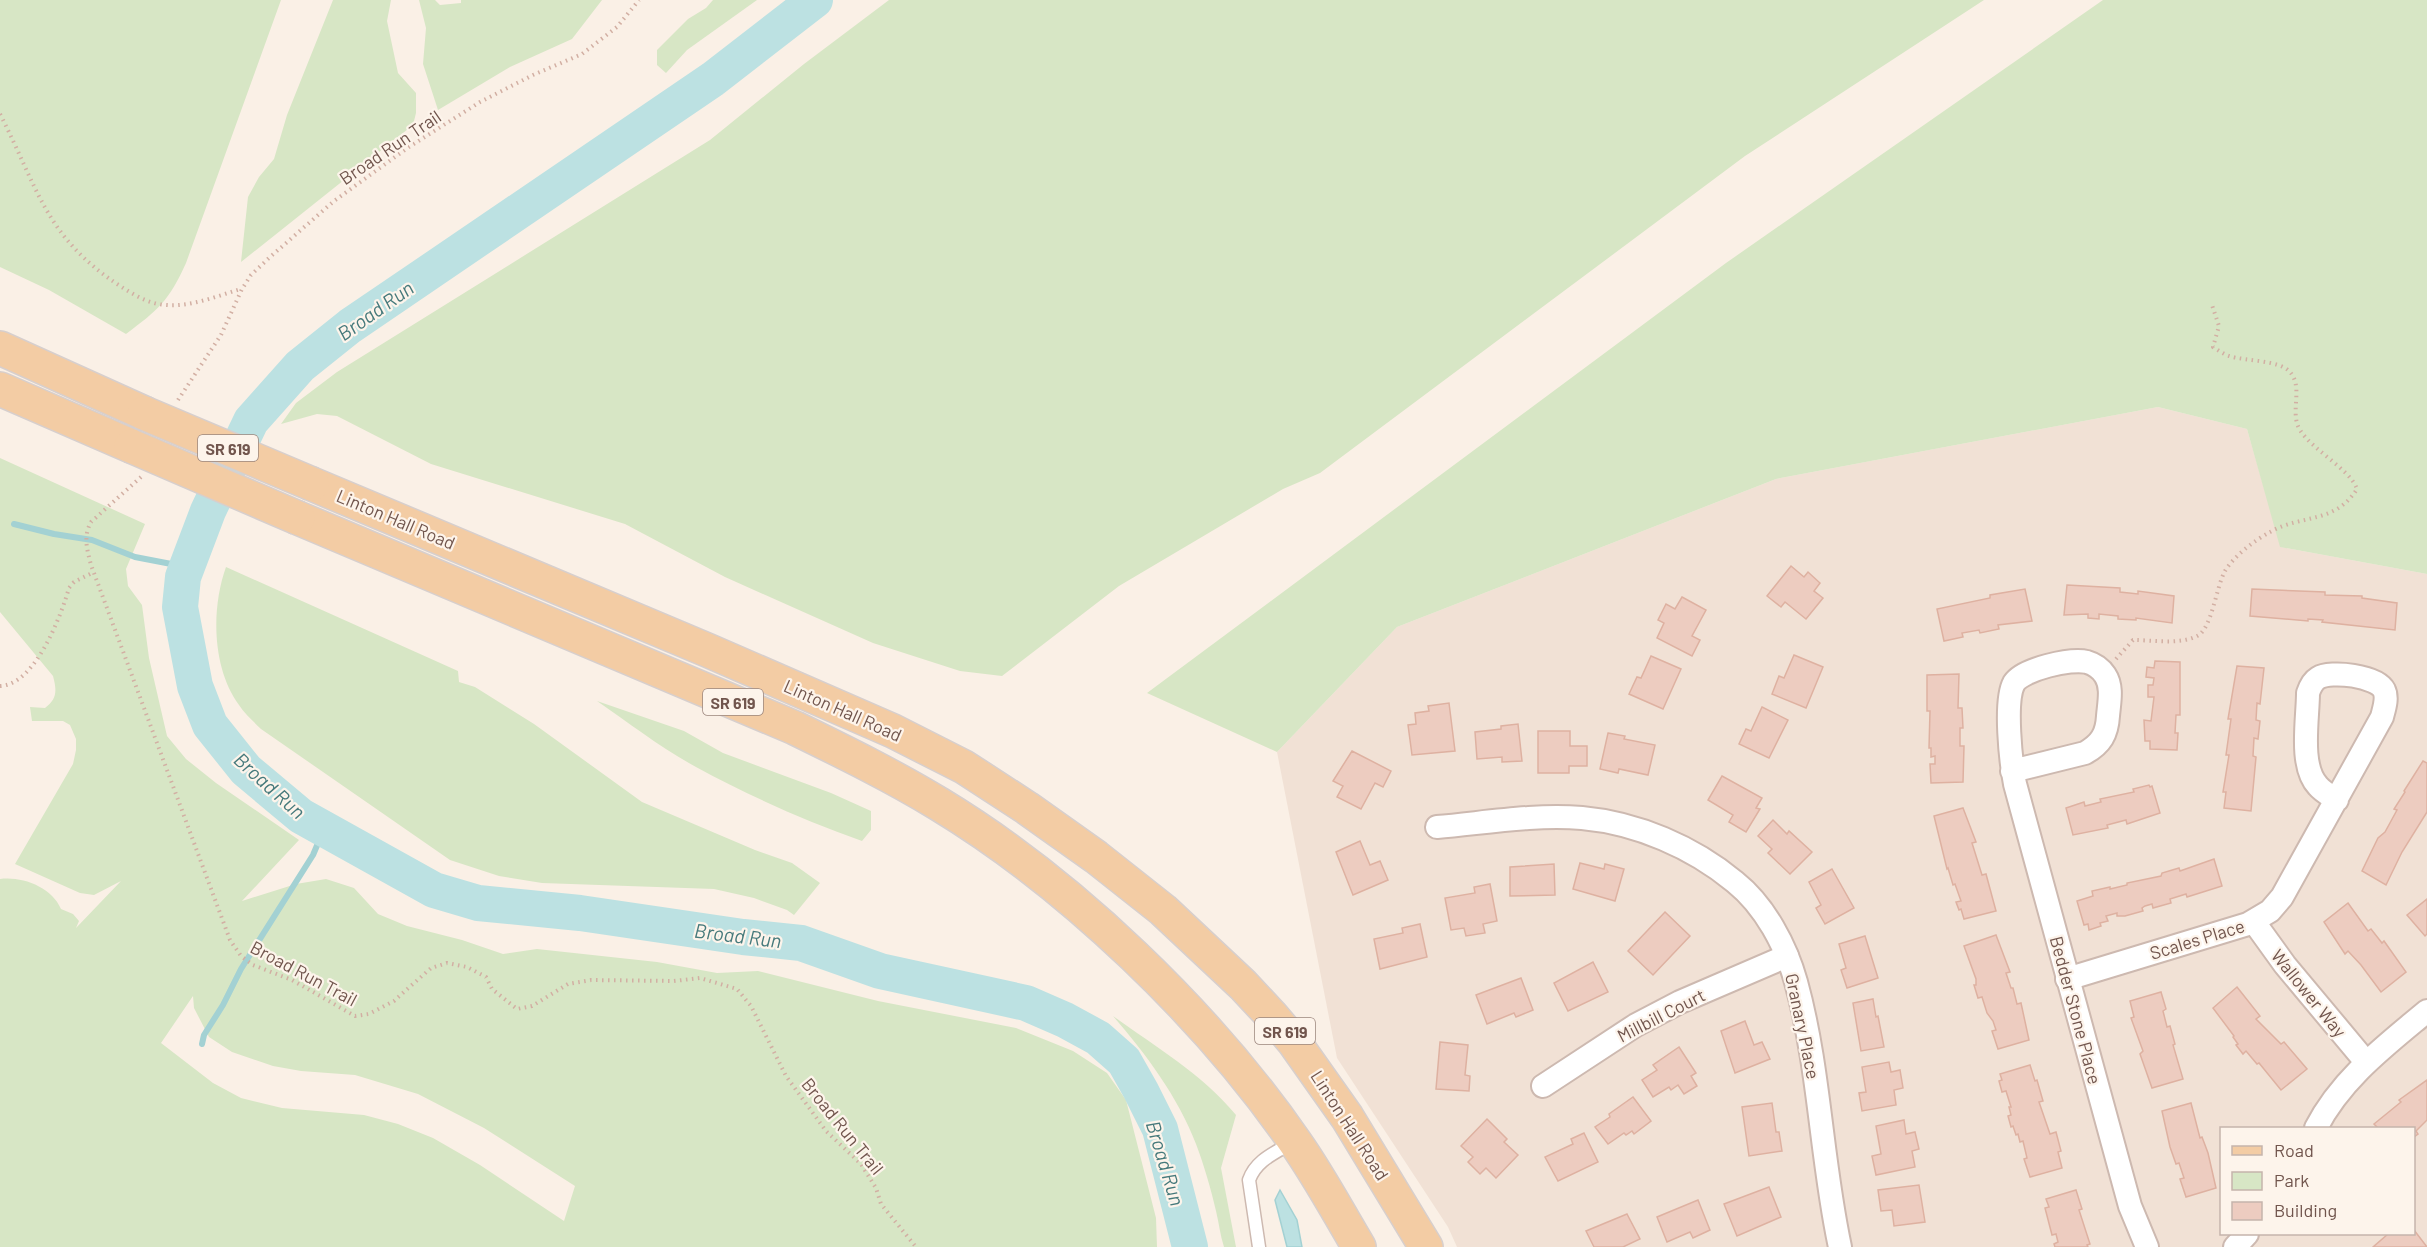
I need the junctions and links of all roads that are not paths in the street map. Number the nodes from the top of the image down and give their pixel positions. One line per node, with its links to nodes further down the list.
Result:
1 (0, 348): 17 (main road, Linton Hall Road / SR 619, bridge)
2 (0, 389): 13 (main road, Linton Hall Road / SR 619, bridge)
3 (2012, 771): 3 (street, Bedder Stone Place); 8 (street, Bedder Stone Place)
4 (2337, 800): 4 (street, Scales Place); 6 (street, Scales Place)
5 (1437, 827): 7 (street, Granary Place)
6 (2254, 922): 8 (street, Scales Place); 10 (street, Wallower Way)
7 (1787, 956): 11 (street, Millbill Court); 18 (street, Granary Place)
8 (2067, 979): 19 (street, Bedder Stone Place)
9 (2427, 1011): 10 (street)
10 (2366, 1062): 12 (street)
11 (1543, 1086)
12 (2317, 1127)
13 (1295, 1141): 15 (lane); 16 (main road, Linton Hall Road / SR 619)
14 (2245, 1235): 20 (street)
15 (1259, 1247)
16 (1359, 1247)
17 (1426, 1247)
18 (1840, 1247)
19 (2147, 1247)
20 (2235, 1247)

